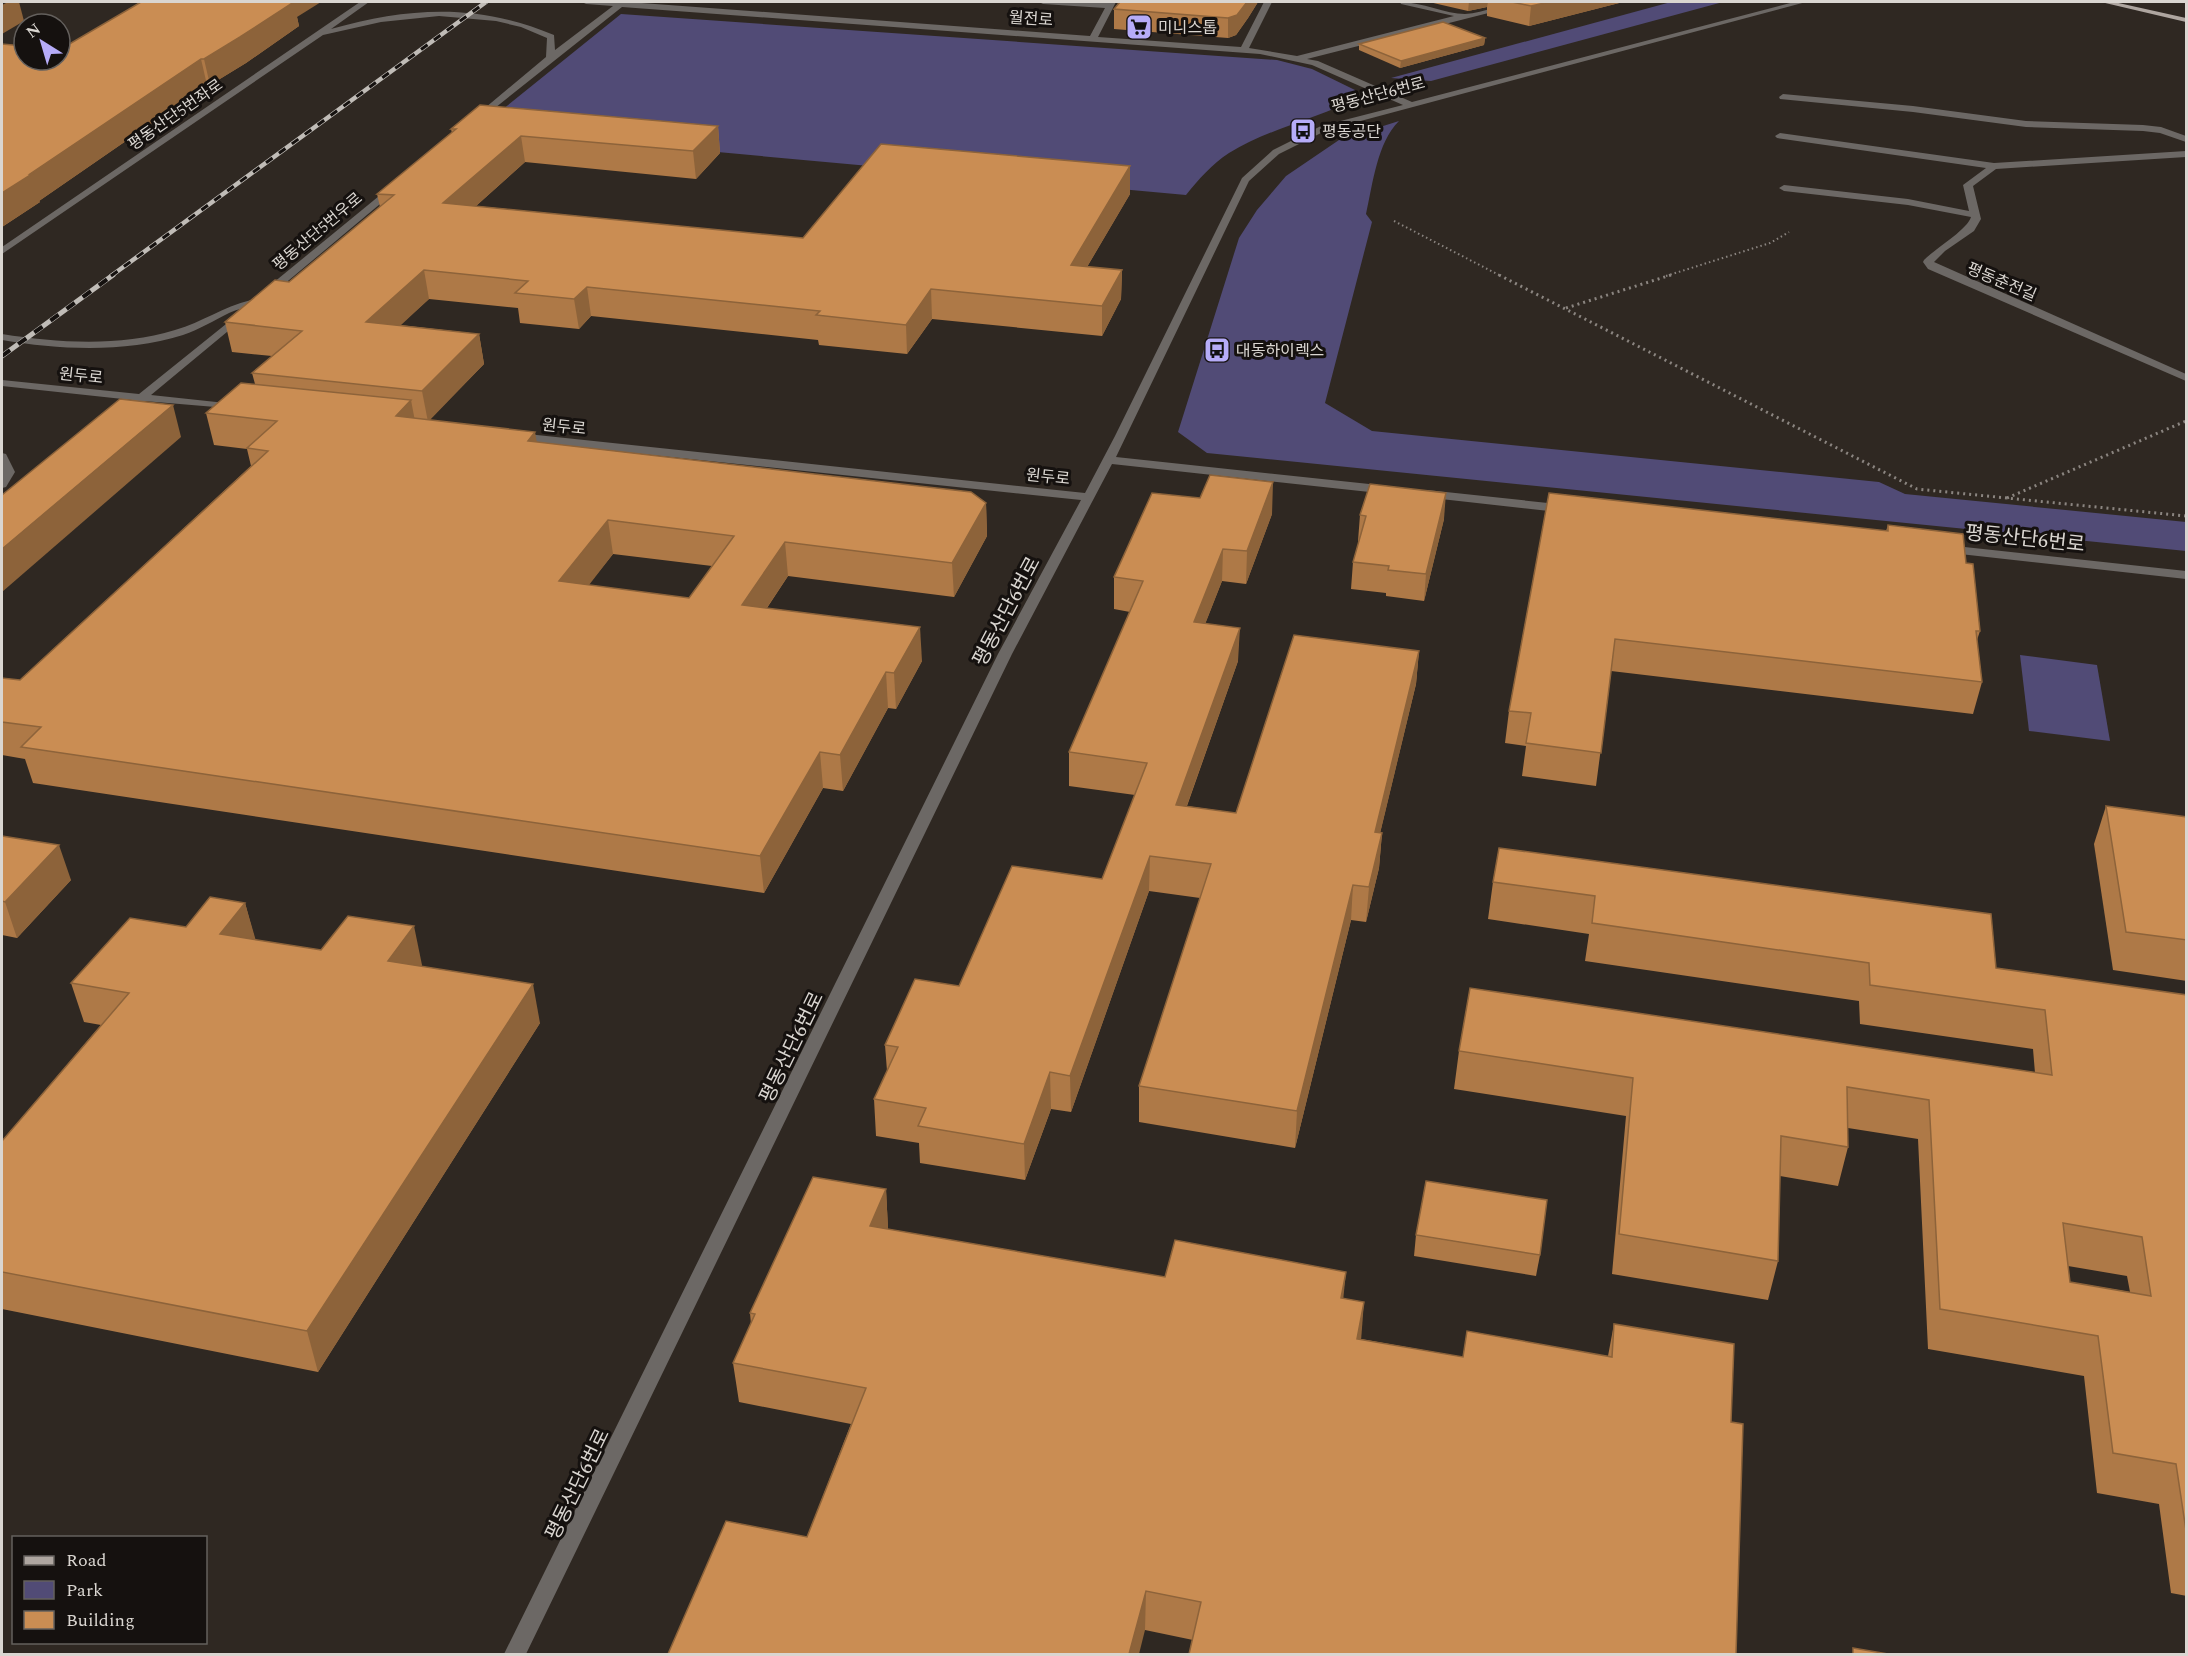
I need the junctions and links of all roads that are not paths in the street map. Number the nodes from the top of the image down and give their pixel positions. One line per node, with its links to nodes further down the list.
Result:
1 (365, 2): 16 (street, 평동산단5번좌로)
2 (585, 2): 10 (street, 월전로)
3 (1043, 2): 11 (street)
4 (1268, 2): 18 (street)
5 (1404, 2): 14 (street)
6 (1521, 2): 14 (street, 월전로)
7 (1802, 2): 22 (street, 평동산단6번로)
8 (2105, 2): 15 (main road)
9 (2127, 2): 15 (main road)
10 (622, 3): 13 (street, 월전로); 19 (street)
11 (1110, 4): 17 (street)
12 (795, 8): 13 (street)
13 (787, 15): 17 (street, 월전로)
14 (1466, 16): 20 (street, 월전로)
15 (2186, 19)
16 (313, 37): 19 (street); 31 (street, 평동산단5번좌로)
17 (1094, 38): 18 (street, 월전로)
18 (1243, 51): 20 (street, 월전로)
19 (550, 58): 23 (street)
20 (1297, 58): 22 (street, 월전로)
21 (1783, 97): 25 (street)
22 (1409, 104): 41 (street, 평동산단6번로)
23 (468, 126)
24 (1780, 136): 27 (street)
25 (2187, 139)
26 (2187, 154): 27 (street)
27 (1994, 166): 30 (street)
28 (404, 179): 32 (street, 평동산단5번우로)
29 (1784, 188): 30 (street)
30 (1974, 215): 34 (street, 평동춘전길)
31 (2, 251)
32 (258, 301): 33 (street); 36 (street, 평동산단5번우로)
33 (2, 337)
34 (2187, 378)
35 (2, 383): 36 (street, 원두로)
36 (141, 398): 37 (street, 원두로); 38 (street, 평동산단5번우로)
37 (248, 409)
38 (123, 412)
39 (508, 436): 43 (street, 원두로)
40 (2, 458): 42 (street)
41 (1108, 460): 43 (street, 평동산단6번로); 44 (street)
42 (2, 484)
43 (1088, 497): 47 (street, 평동산단6번로)
44 (1582, 511)
45 (1938, 548): 46 (street, 평동산단6번로)
46 (2187, 575)
47 (515, 1654)

